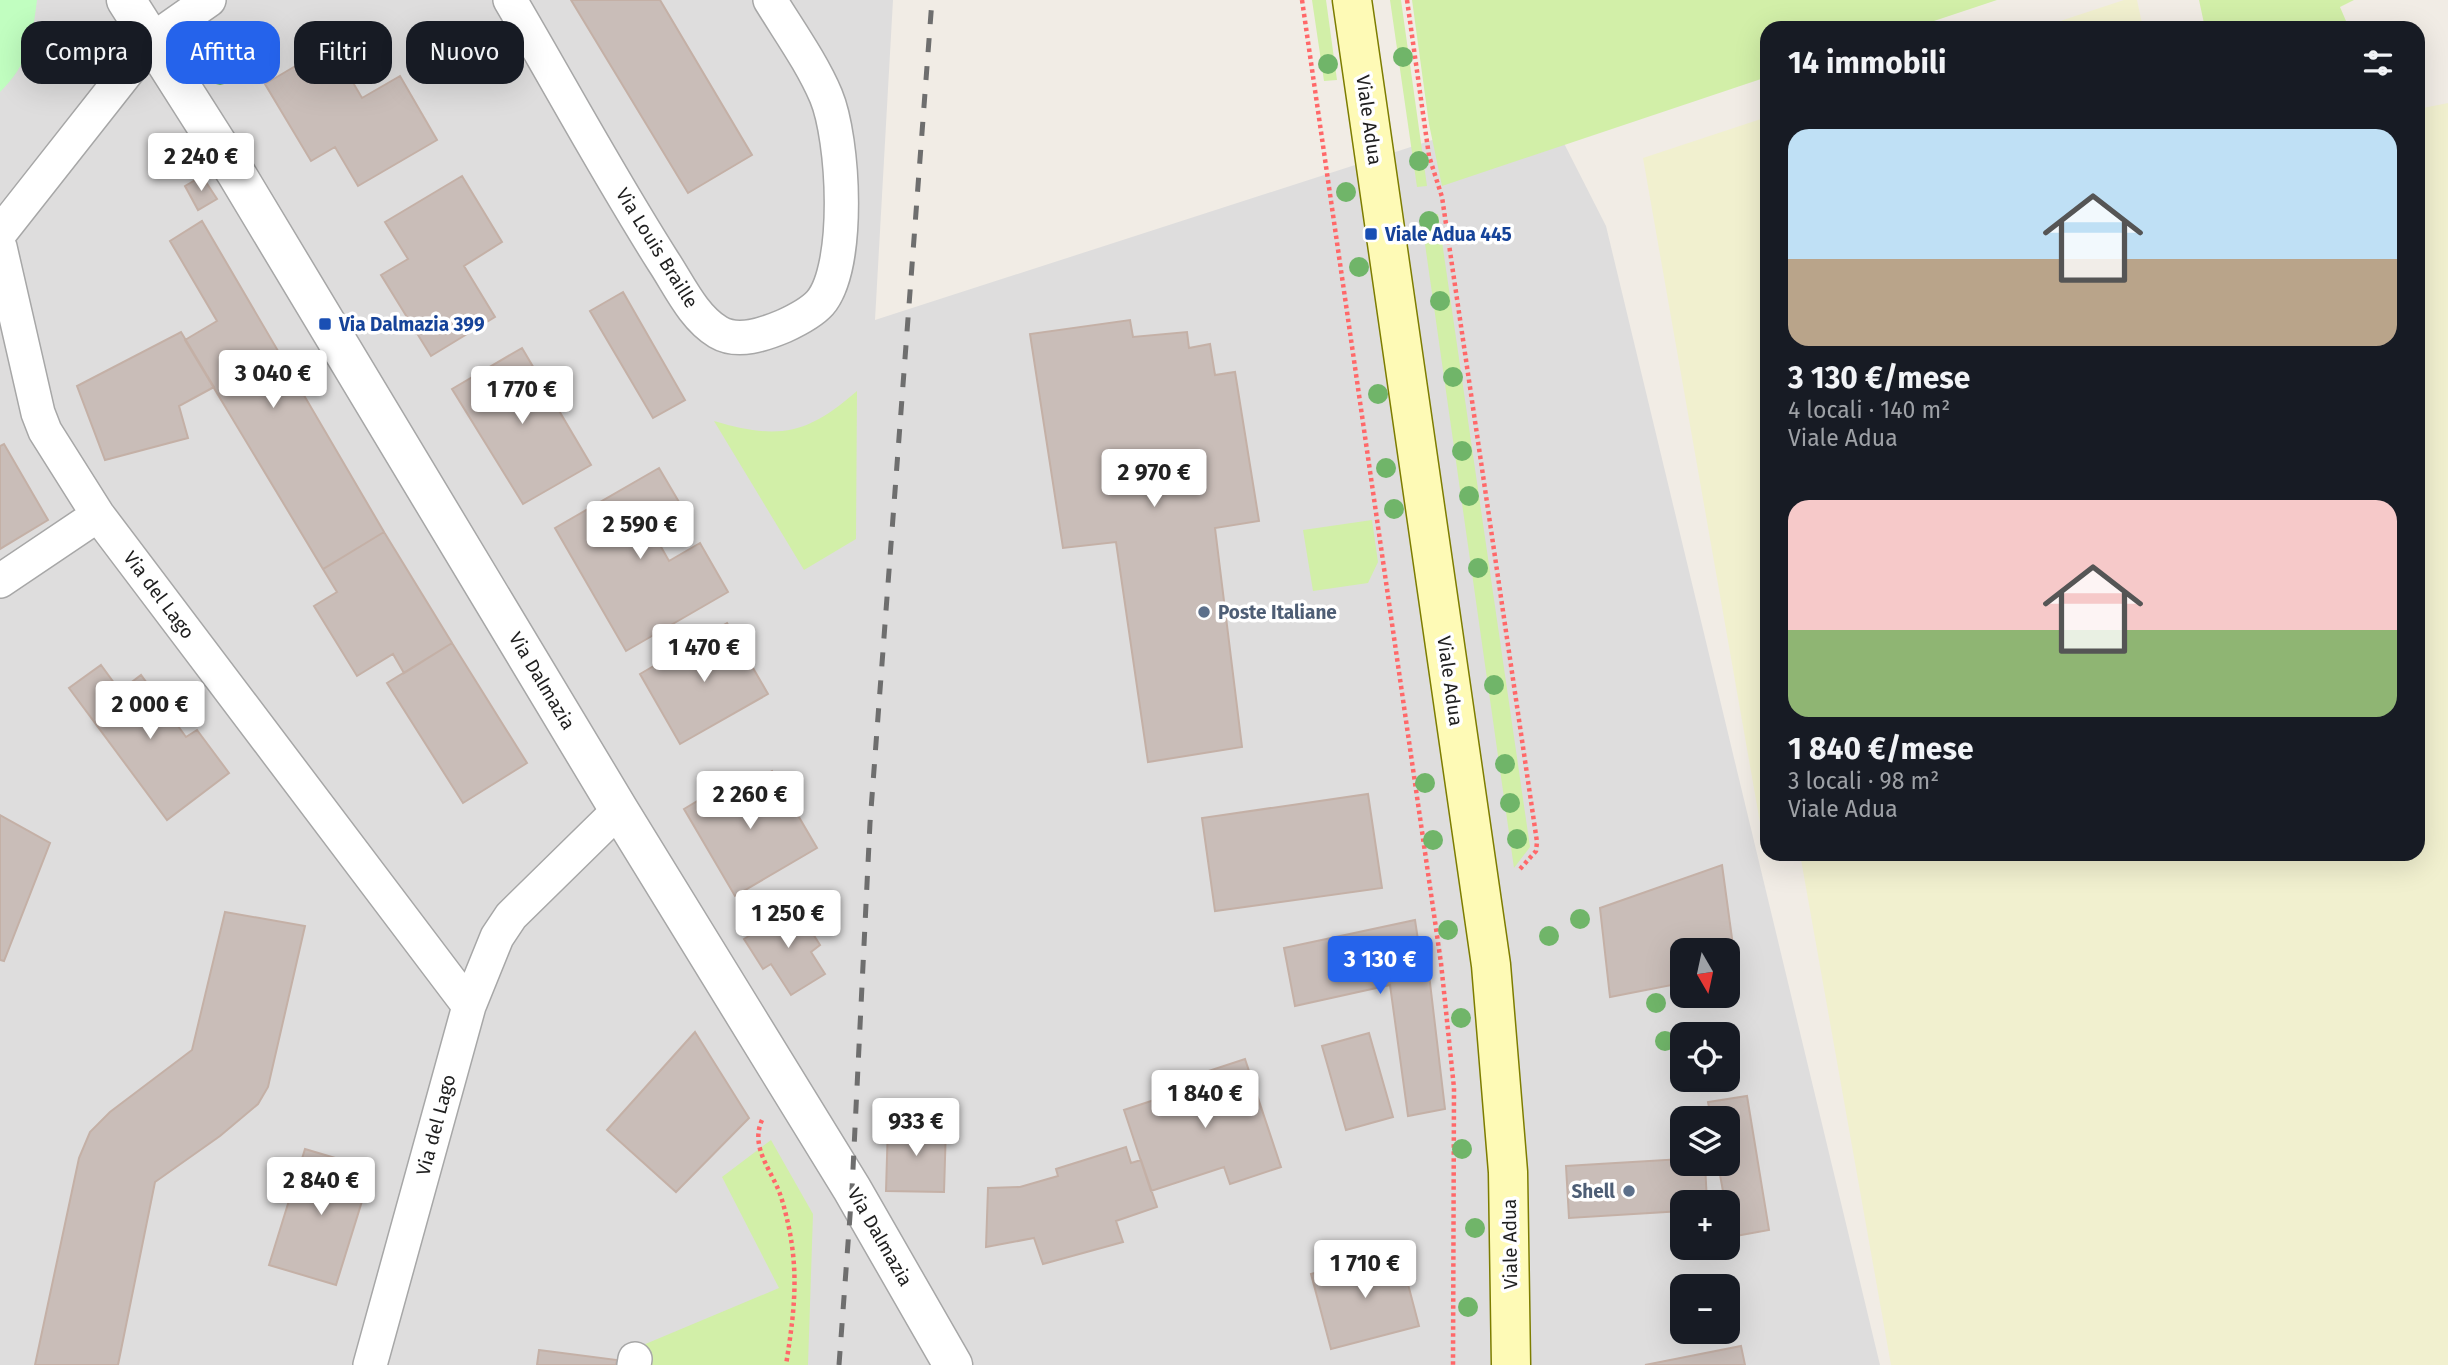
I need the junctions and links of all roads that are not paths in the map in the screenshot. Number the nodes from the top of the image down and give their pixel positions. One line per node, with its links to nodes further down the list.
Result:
1 (126, 0): 6 (street, Via Dalmazia)
2 (209, 0): 7 (street)
3 (510, 0): 4 (street, Via Louis Braille)
4 (770, 0)
5 (1352, 0): 17 (main road, Viale Adua)
6 (140, 21)
7 (152, 40): 13 (street, Via Dalmazia)
8 (117, 84): 9 (street)
9 (0, 233)
10 (0, 247): 11 (street, Via del Lago)
11 (98, 514): 12 (street); 14 (street, Via del Lago)
12 (0, 581)
13 (619, 810): 14 (street, Via del Lago); 16 (street, Via Dalmazia)
14 (469, 1006): 15 (street, Via del Lago)
15 (370, 1365)
16 (953, 1365)
17 (1511, 1365)

